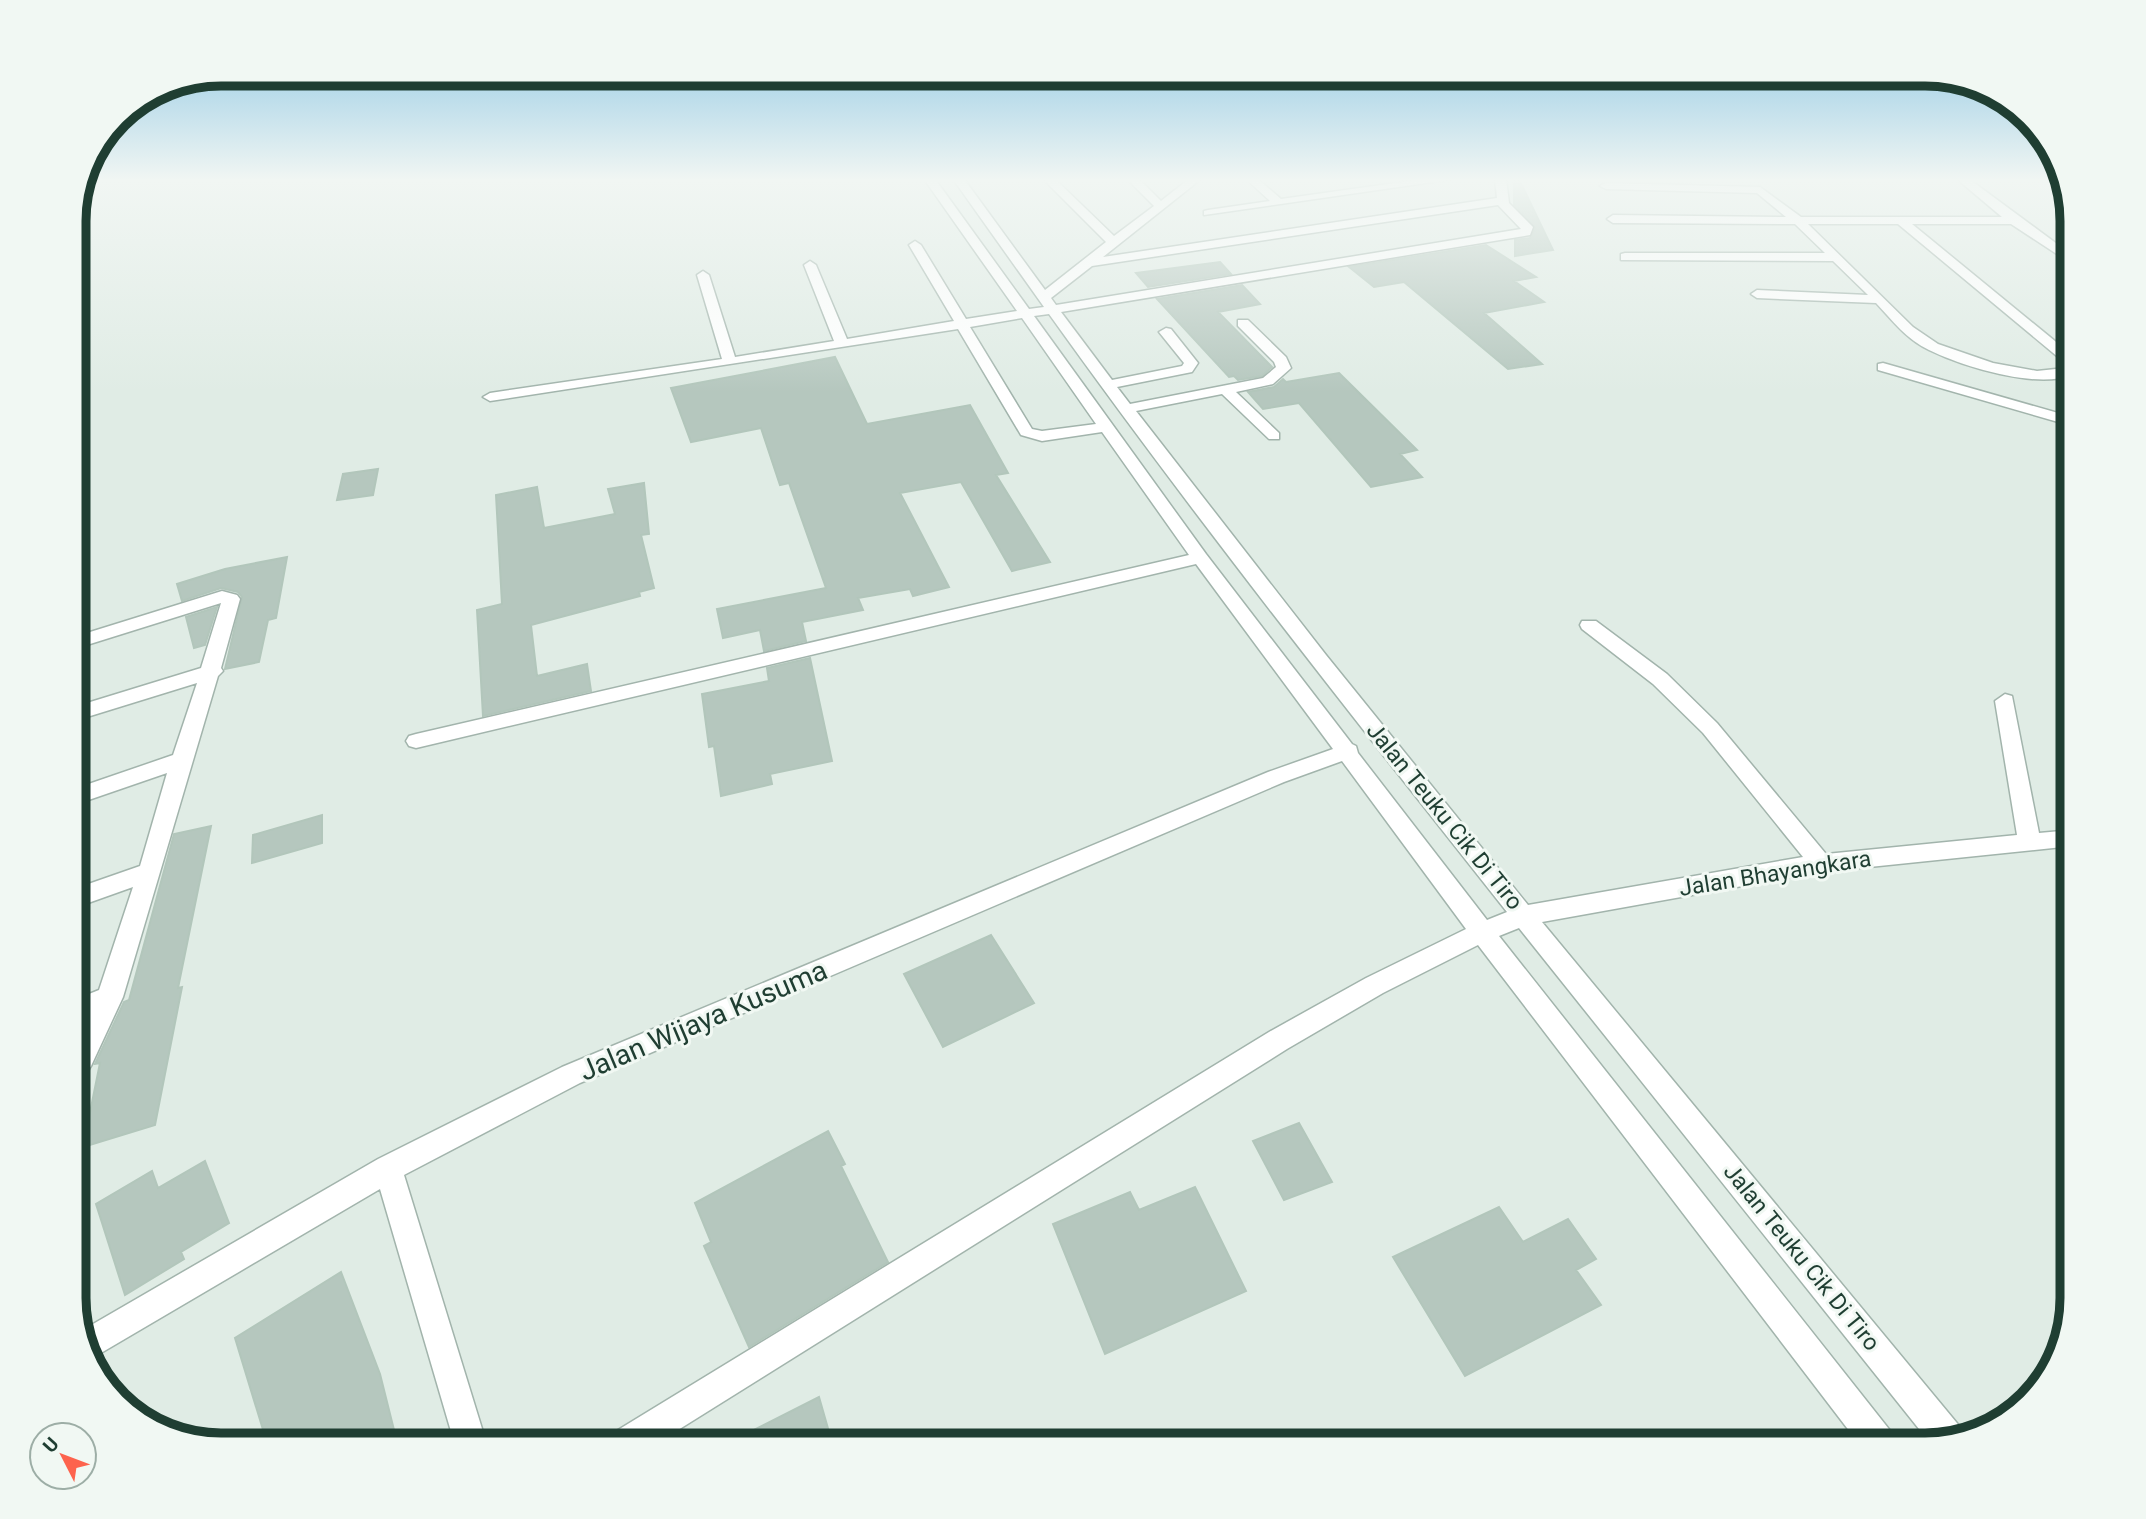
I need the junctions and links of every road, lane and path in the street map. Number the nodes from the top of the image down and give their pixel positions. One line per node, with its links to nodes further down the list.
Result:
1 (918, 250): 19 (street)
2 (981, 250): 17 (street, Jalan Teuku Cik Di Tiro)
3 (1007, 250): 16 (street, Jalan Teuku Cik Di Tiro)
4 (1107, 250): 11 (street)
5 (1169, 250): 11 (street)
6 (1414, 250): 16 (street)
7 (1828, 250): 10 (street)
8 (1937, 250): 22 (street)
9 (1625, 257): 10 (street)
10 (1836, 257): 15 (street)
11 (1092, 262): 16 (street)
12 (810, 265): 21 (street)
13 (703, 275): 23 (street)
14 (1757, 294): 15 (street)
15 (1880, 299): 25 (street)
16 (1045, 304): 17 (street); 26 (street, Jalan Teuku Cik Di Tiro)
17 (1027, 313): 19 (street); 31 (street, Jalan Teuku Cik Di Tiro)
18 (1243, 323): 27 (street)
19 (962, 324): 21 (street); 31 (street)
20 (1166, 332): 26 (street)
21 (842, 344): 23 (street)
22 (2060, 351)
23 (730, 362): 28 (street)
24 (1883, 367): 30 (street)
25 (2060, 375)
26 (1106, 385): 29 (street, Jalan Teuku Cik Di Tiro)
27 (1226, 390): 29 (street); 32 (street)
28 (490, 397)
29 (1125, 409): 36 (street, Jalan Teuku Cik Di Tiro)
30 (2060, 418)
31 (1104, 427): 33 (street, Jalan Teuku Cik Di Tiro)
32 (1274, 436)
33 (1200, 558): 37 (street, Jalan Teuku Cik Di Tiro); 41 (street)
34 (1589, 625): 47 (street)
35 (86, 639): 38 (street)
36 (1306, 641): 37 (street); 50 (street, Jalan Teuku Cik Di Tiro)
37 (1272, 652): 42 (street, Jalan Teuku Cik Di Tiro)
38 (213, 670): 40 (street); 43 (street)
39 (2006, 701): 46 (street)
40 (86, 710)
41 (416, 741)
42 (1349, 751): 51 (street, Jalan Teuku Cik Di Tiro); 55 (street, Jalan Wijaya Kusuma)
43 (182, 760): 44 (street); 48 (street)
44 (86, 793)
45 (2060, 839): 46 (street, Jalan Bhayangkara)
46 (2029, 842): 47 (street, Jalan Bhayangkara)
47 (1821, 863): 50 (street, Jalan Bhayangkara)
48 (151, 871): 49 (street); 52 (street)
49 (86, 895)
50 (1525, 915): 51 (street, Jalan Bhayangkara); 57 (street, Jalan Teuku Cik Di Tiro)
51 (1482, 932): 59 (street, Jalan Bhayangkara); 60 (street, Jalan Teuku Cik Di Tiro)
52 (110, 997): 53 (street); 54 (street)
53 (86, 1006)
54 (86, 1052)
55 (388, 1169): 56 (street, Jalan Wijaya Kusuma); 58 (street)
56 (93, 1341)
57 (1943, 1432)
58 (467, 1433)
59 (645, 1433)
60 (1870, 1433)

